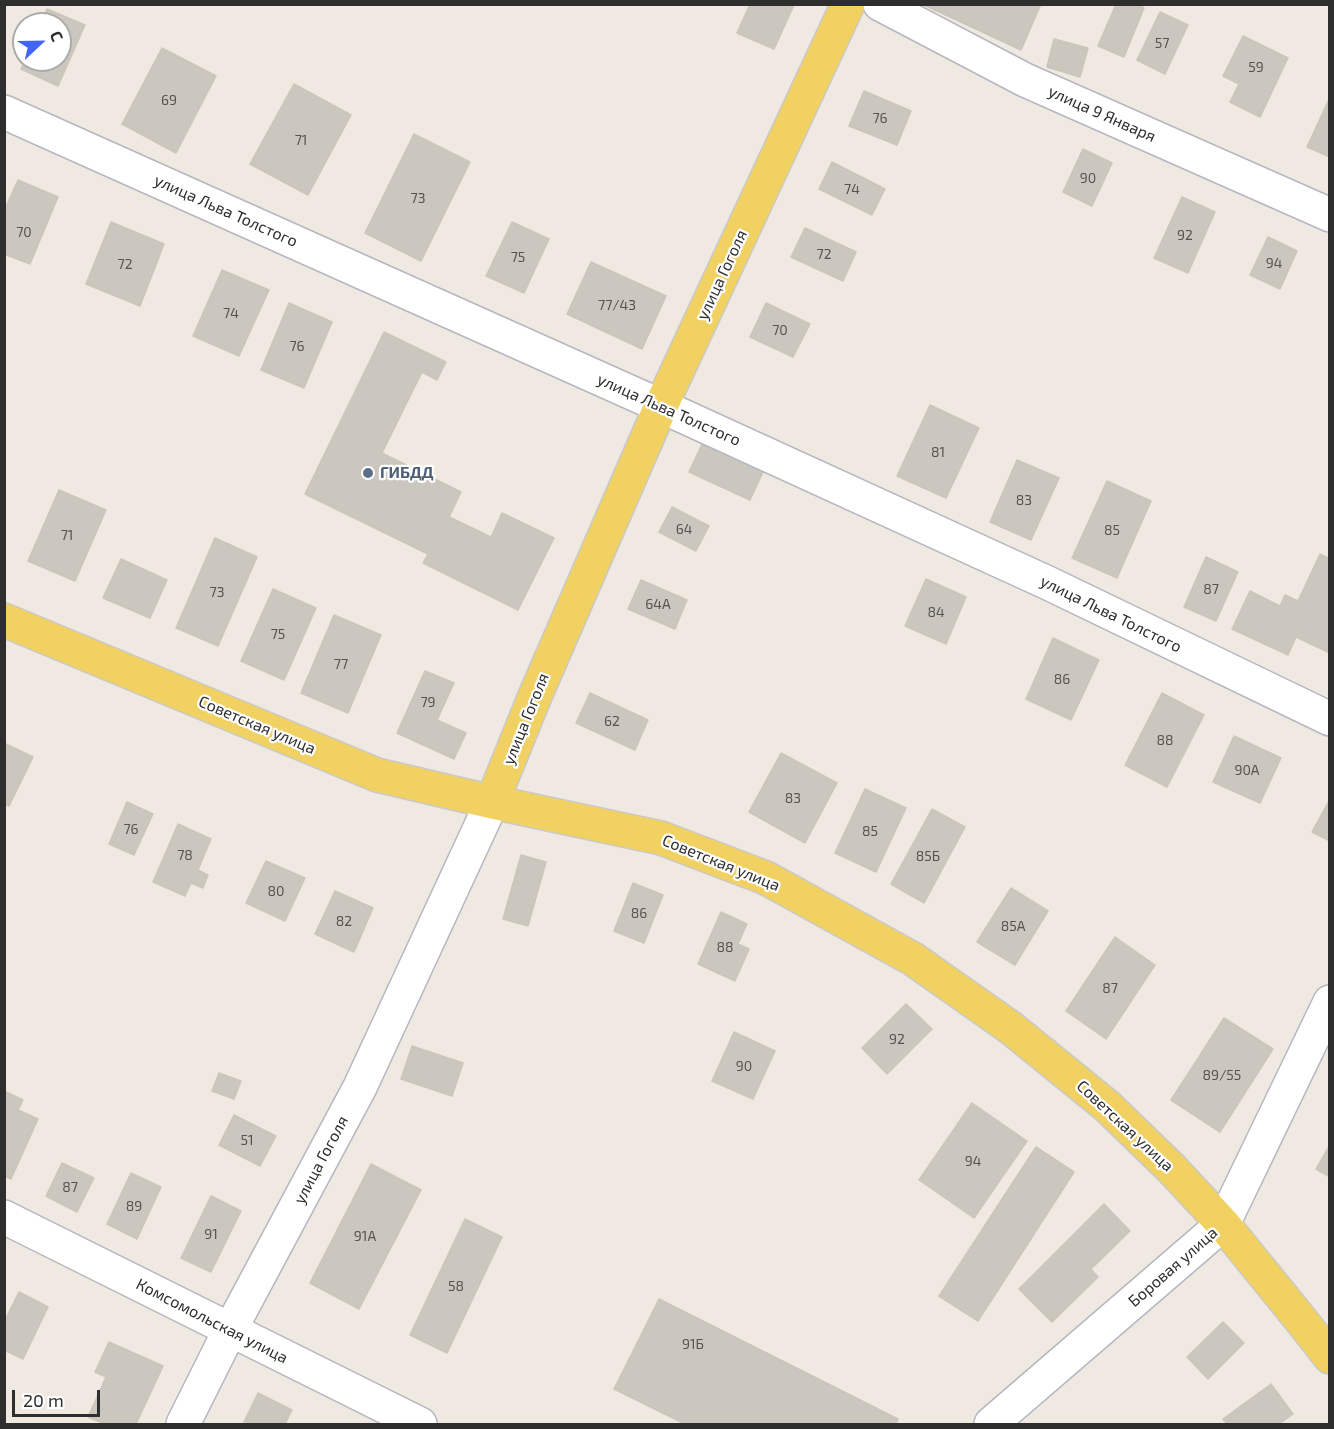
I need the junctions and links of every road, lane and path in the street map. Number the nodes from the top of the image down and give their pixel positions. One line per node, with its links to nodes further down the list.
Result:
1 (848, 4): 5 (main road, улица Гоголя)
2 (880, 4): 4 (street, улица 9 Января)
3 (4, 112): 5 (street, улица Льва Толстого)
4 (1329, 215)
5 (661, 406): 7 (street, улица Льва Толстого); 8 (main road, улица Гоголя)
6 (4, 620): 8 (main road, Советская улица)
7 (1329, 718)
8 (492, 802): 11 (main road, Советская улица); 12 (street, улица Гоголя)
9 (1329, 1002): 11 (street, Боровая улица)
10 (4, 1217): 12 (street, Комсомольская улица)
11 (1222, 1224): 13 (main road, Советская улица); 16 (street, Боровая улица)
12 (230, 1330): 14 (street, улица Гоголя); 15 (street, Комсомольская улица)
13 (1329, 1357)
14 (183, 1425)
15 (420, 1425)
16 (991, 1425)

